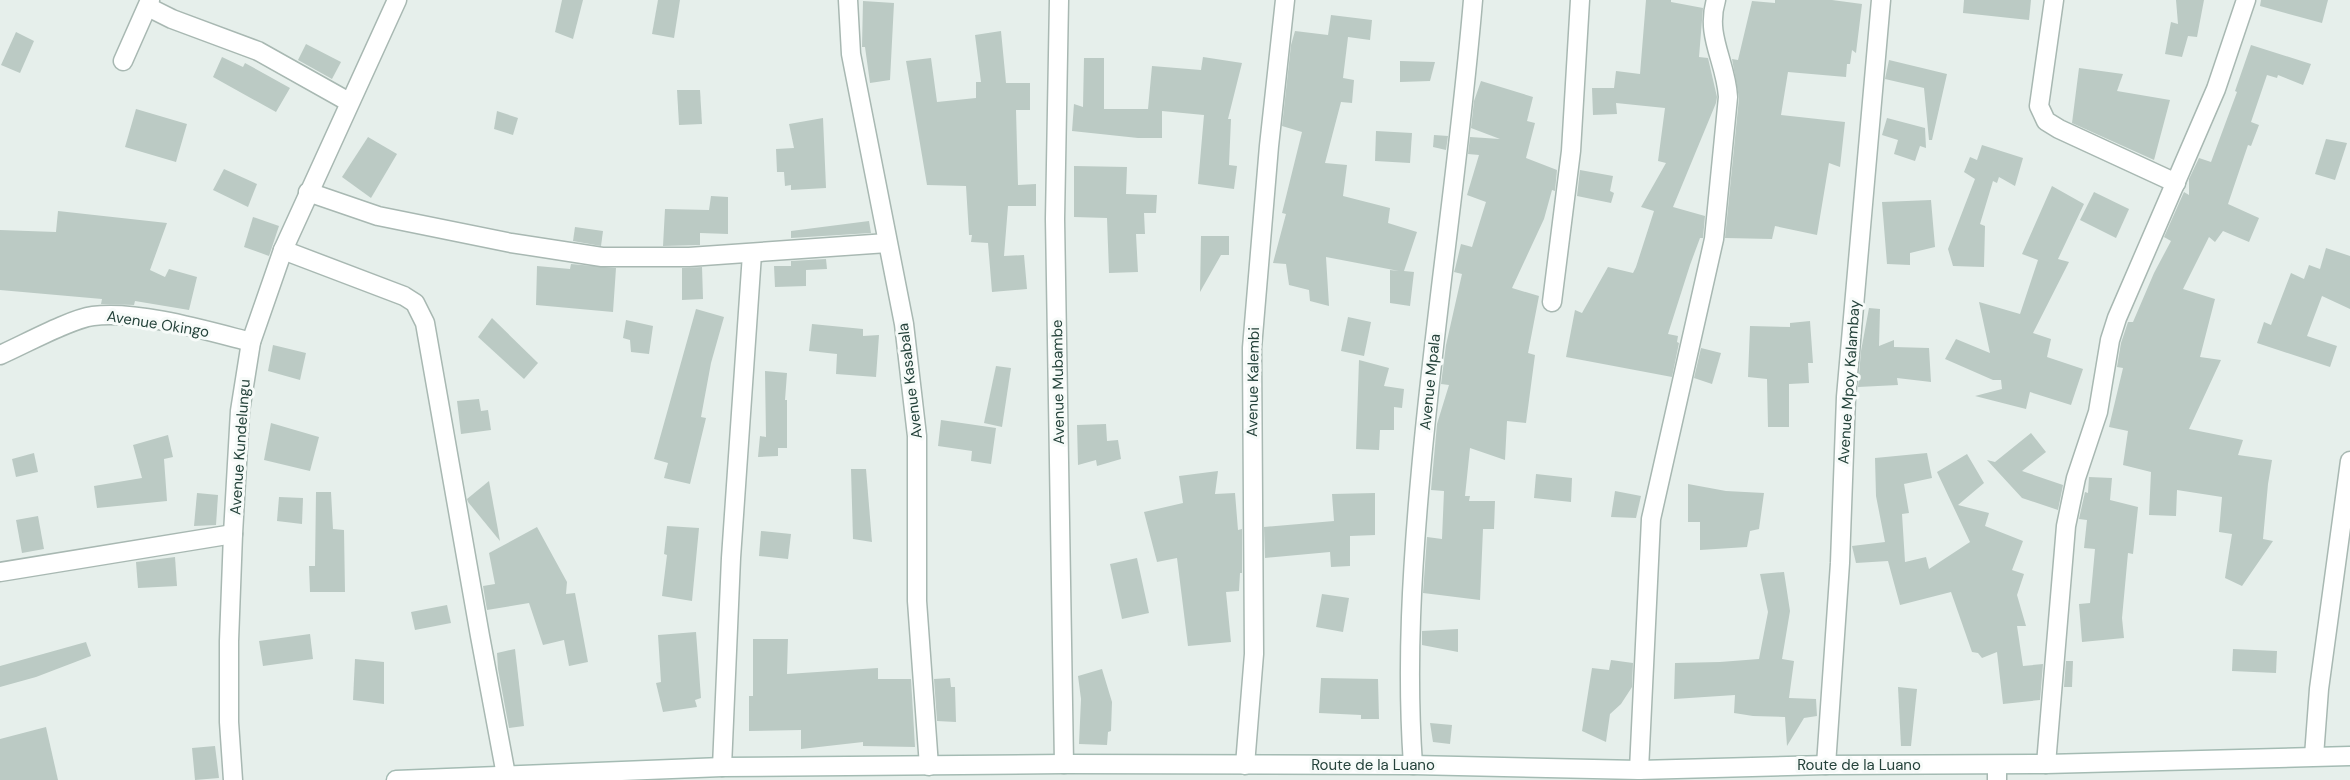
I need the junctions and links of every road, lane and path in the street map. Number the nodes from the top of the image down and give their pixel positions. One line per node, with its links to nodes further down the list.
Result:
1 (397, 0): 13 (street, Avenue Kundelungu)
2 (848, 0): 16 (street, Avenue Kasabala)
3 (1059, 0): 27 (street, Avenue Mubambe)
4 (1285, 0): 29 (street, Avenue Kalembi)
5 (1473, 0): 30 (street, Avenue Mpala)
6 (1580, 0): 19 (street)
7 (1716, 0): 34 (street)
8 (1881, 0): 31 (street, Avenue Mpoy Kalambay)
9 (2054, 0): 14 (street)
10 (2247, 0): 14 (street)
11 (149, 3): 12 (street); 13 (street)
12 (123, 61)
13 (349, 102): 15 (street, Avenue Kundelungu)
14 (2176, 183): 28 (street)
15 (308, 192): 17 (street, Avenue Kundelungu); 18 (street)
16 (887, 243): 18 (street); 32 (street, Avenue Kasabala)
17 (283, 250): 20 (street, Avenue Kundelungu); 37 (street)
18 (752, 254): 33 (street)
19 (1552, 302)
20 (251, 342): 21 (street, Avenue Okingo); 23 (street, Avenue Kundelungu)
21 (0, 355)
22 (2350, 461): 25 (street)
23 (233, 534): 24 (street); 38 (street, Avenue Kundelungu)
24 (0, 572)
25 (2314, 756): 26 (street, Route de la Luano); 28 (street, Route de la Luano)
26 (2350, 756)
27 (1064, 764): 29 (street, Route de la Luano); 32 (street, Route de la Luano)
28 (2046, 764): 35 (street, Route de la Luano)
29 (1245, 765): 30 (street, Route de la Luano)
30 (1413, 765): 36 (street, Route de la Luano)
31 (1826, 765): 34 (street, Route de la Luano); 35 (street, Route de la Luano)
32 (928, 766): 33 (street, Route de la Luano)
33 (722, 767): 37 (street, Route de la Luano)
34 (1639, 770): 36 (street, Route de la Luano)
35 (1997, 772)
36 (1581, 774)
37 (506, 775): 39 (street, Route de la Luano)
38 (233, 780)
39 (396, 780)

